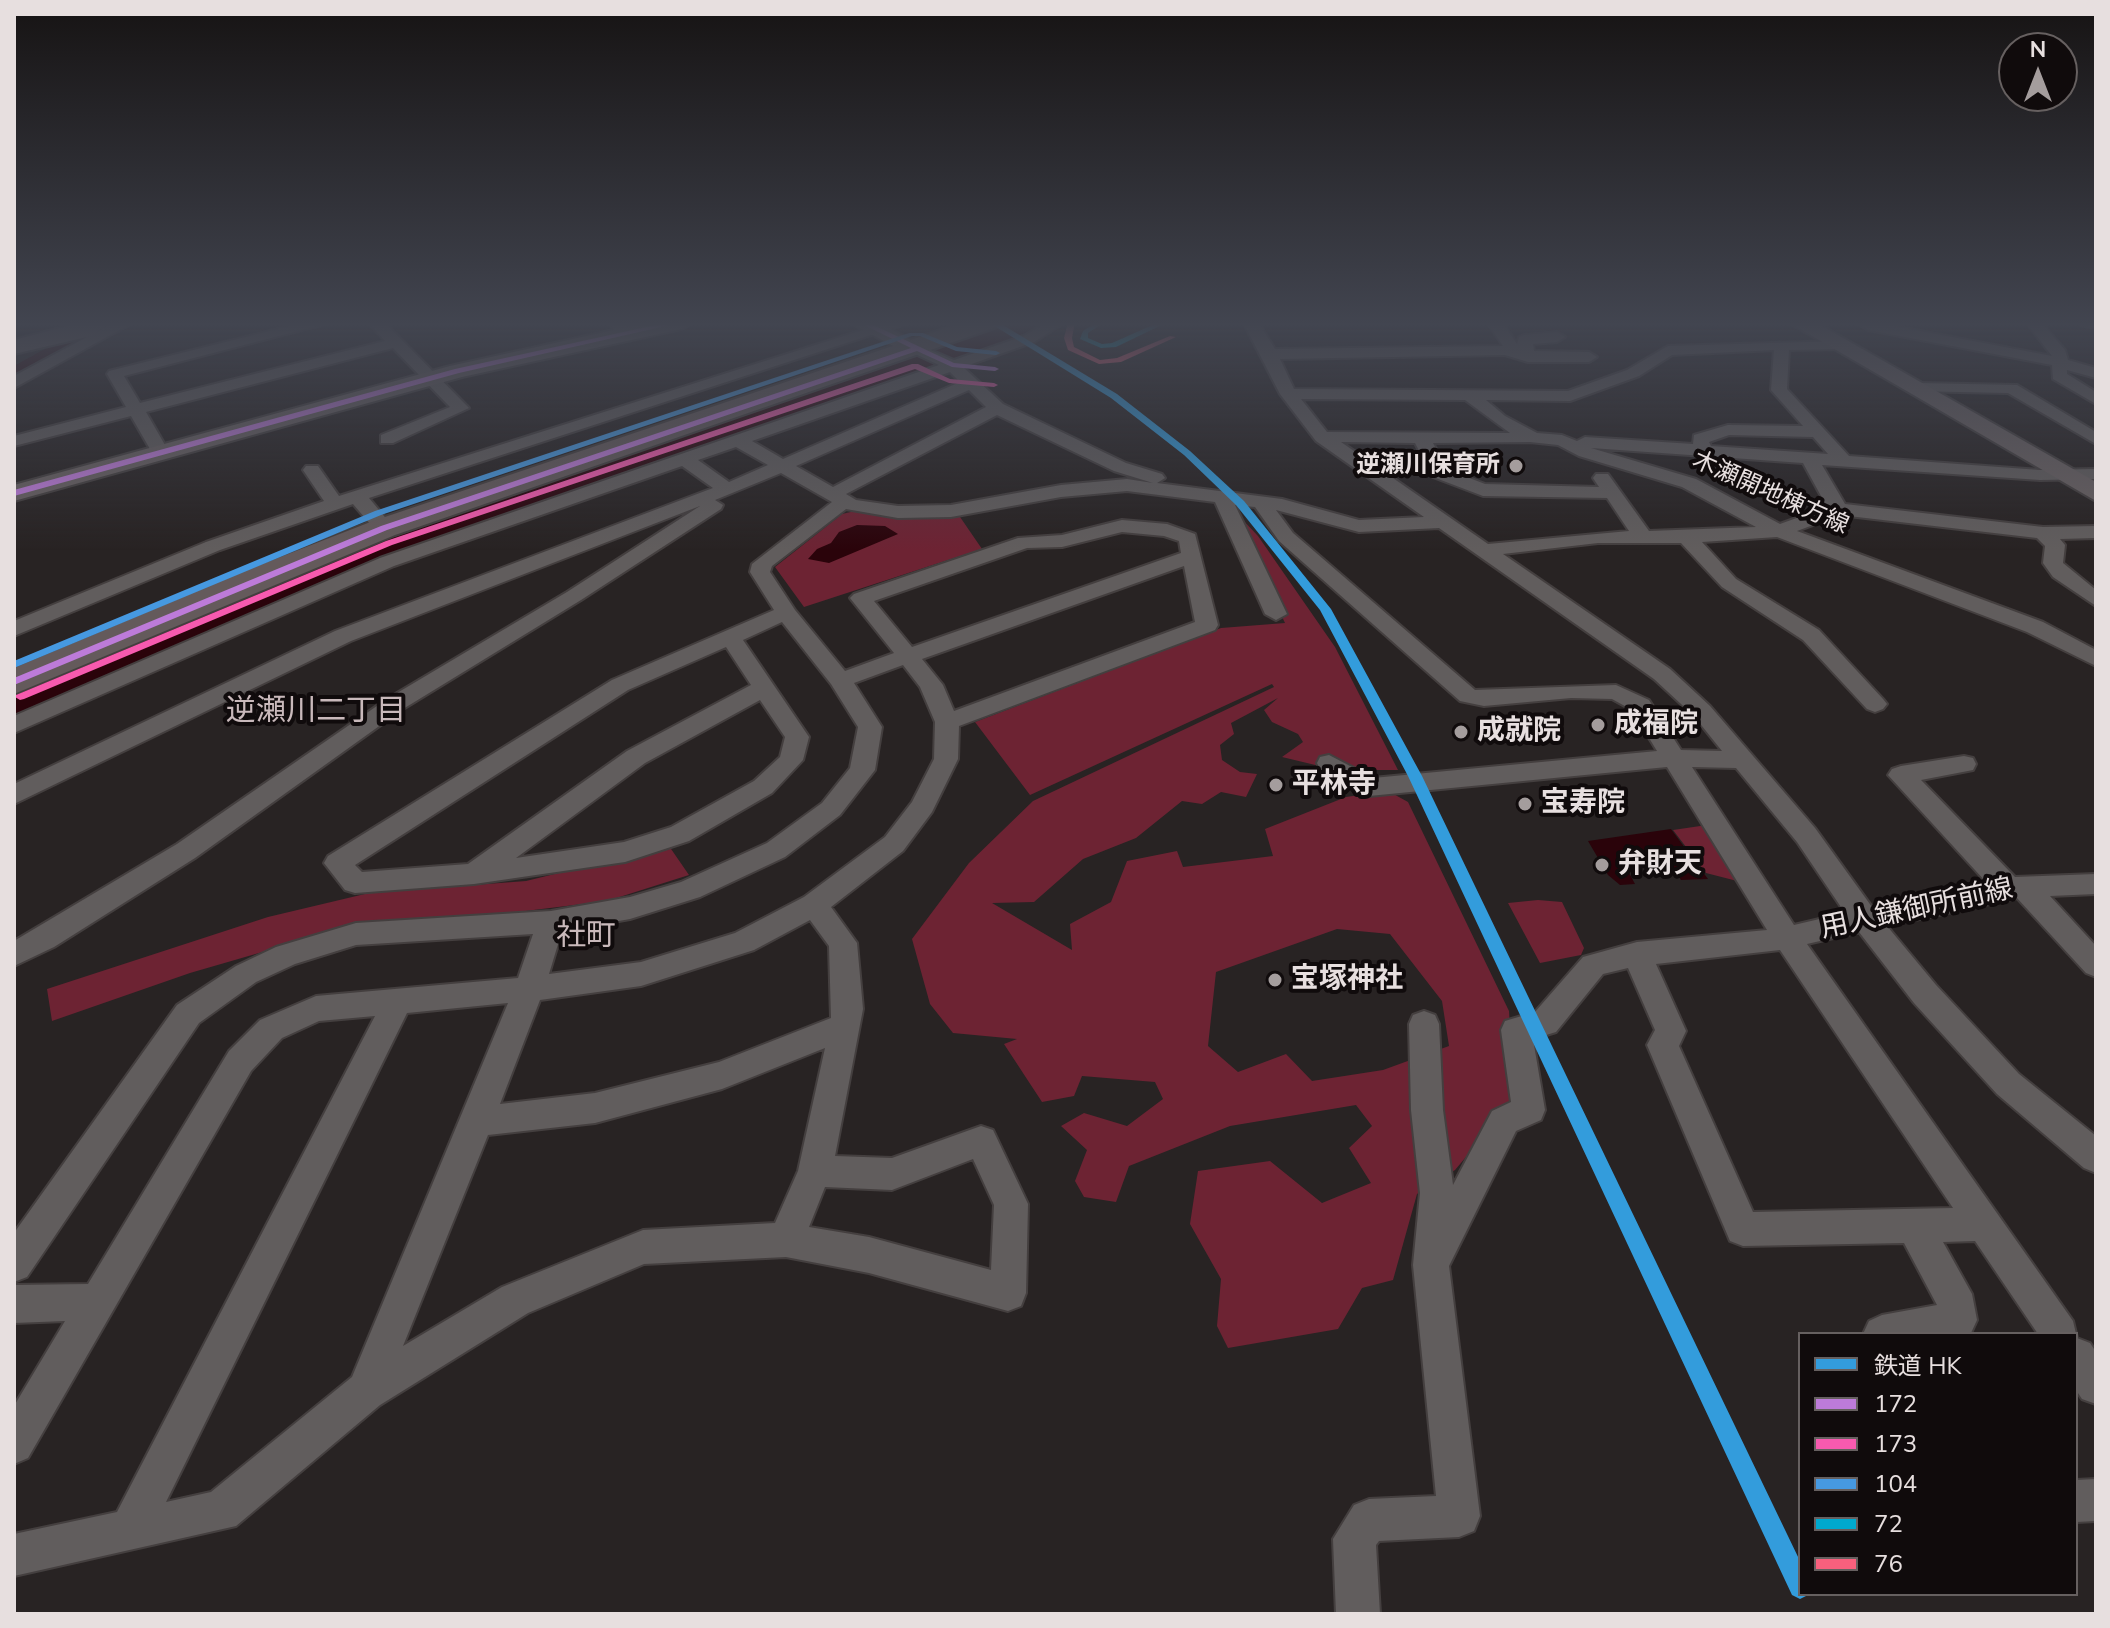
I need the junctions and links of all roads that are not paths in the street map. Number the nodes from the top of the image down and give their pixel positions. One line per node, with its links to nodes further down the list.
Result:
1 (128, 398): 16 (street)
2 (182, 398): 16 (street)
3 (358, 398): 29 (street)
4 (451, 398): 23 (street)
5 (654, 398): 44 (street)
6 (752, 398): 51 (main road)
7 (853, 398): 24 (street)
8 (937, 398): 35 (street)
9 (987, 398): 15 (street)
10 (1291, 398): 20 (street)
11 (1473, 398): 22 (street, 木瀬開地棟方線)
12 (1786, 398): 19 (street)
13 (1935, 398): 38 (street)
14 (2027, 398): 26 (street)
15 (997, 408): 40 (street); 46 (street)
16 (135, 410): 27 (street); 29 (street)
17 (1709, 413): 18 (street)
18 (1720, 432): 19 (street); 28 (street)
19 (1817, 432): 34 (street)
20 (1322, 437): 21 (street); 50 (street)
21 (1421, 437): 22 (street); 42 (street)
22 (1533, 438): 25 (street, 木瀬開地棟方線)
23 (387, 439)
24 (736, 439): 32 (street); 35 (street)
25 (1562, 440): 28 (street); 30 (street, 木瀬開地棟方線)
26 (2096, 440): 31 (street)
27 (14, 441)
28 (1703, 450): 33 (street)
29 (160, 452): 41 (street)
30 (1585, 452): 42 (street); 52 (street, 木瀬開地棟方線)
31 (2096, 456)
32 (683, 458): 39 (street); 71 (street)
33 (1809, 458): 34 (street); 49 (street)
34 (1843, 460): 38 (street)
35 (784, 466): 39 (street); 46 (street)
36 (312, 470): 48 (street)
37 (2096, 474): 38 (street)
38 (2066, 475): 43 (street)
39 (737, 485): 76 (street); 84 (street)
40 (1197, 492): 45 (street); 46 (street)
41 (14, 493)
42 (1612, 493): 55 (street)
43 (2096, 493)
44 (357, 496): 48 (street); 51 (street)
45 (1222, 496): 47 (street); 61 (street)
46 (839, 497): 60 (street)
47 (1261, 502): 50 (street); 72 (street)
48 (335, 504): 62 (street)
49 (1838, 509): 52 (street); 54 (street)
50 (1439, 522): 57 (street)
51 (384, 528): 67 (main road)
52 (1779, 531): 56 (street); 65 (street, 木瀬開地棟方線)
53 (2096, 532): 54 (street)
54 (2043, 533): 59 (street)
55 (1643, 537): 56 (street); 57 (street)
56 (1686, 537): 69 (street)
57 (1485, 550): 73 (street)
58 (1190, 557): 64 (street); 64 (street); 70 (street)
59 (2096, 600)
60 (786, 613): 63 (street); 66 (street)
61 (1276, 614)
62 (14, 629)
63 (730, 637): 68 (street); 77 (street)
64 (908, 655): 66 (street); 70 (street)
65 (2096, 659)
66 (840, 680): 82 (street)
67 (14, 682)
68 (762, 689): 77 (street); 77 (street)
69 (1875, 704)
70 (947, 722): 80 (street)
71 (14, 725)
72 (1676, 758): 73 (street); 74 (street); 83 (street)
73 (1743, 760): 81 (street)
74 (1329, 763)
75 (1964, 764): 79 (street)
76 (14, 795)
77 (474, 874)
78 (2096, 884): 79 (street, 用人鎌御所前線)
79 (2016, 888): 81 (street, 用人鎌御所前線); 86 (street)
80 (814, 905): 87 (street); 90 (street)
81 (1866, 921): 83 (street, 用人鎌御所前線); 92 (street)
82 (551, 922): 87 (street); 97 (street)
83 (1786, 938): 85 (street, 用人鎌御所前線); 94 (street)
84 (14, 954)
85 (1637, 954): 95 (street); 98 (street, 用人鎌御所前線)
86 (2096, 965)
87 (529, 989): 88 (street); 91 (street)
88 (398, 1001): 99 (street); 107 (street)
89 (1424, 1024): 98 (street)
90 (844, 1026): 91 (street); 93 (street)
91 (477, 1121): 105 (street)
92 (2096, 1157)
93 (815, 1171): 96 (street); 96 (street)
94 (1982, 1224): 95 (street); 102 (street)
95 (1913, 1225): 101 (street)
96 (786, 1240): 105 (street)
97 (14, 1264)
98 (1431, 1265): 109 (street)
99 (98, 1302): 100 (street); 106 (street)
100 (14, 1304)
101 (1893, 1332)
102 (2059, 1332)
103 (2078, 1360): 104 (street)
104 (2096, 1385)
105 (366, 1391): 107 (street)
106 (14, 1444)
107 (130, 1530): 108 (street)
108 (14, 1555)
109 (1358, 1614)

